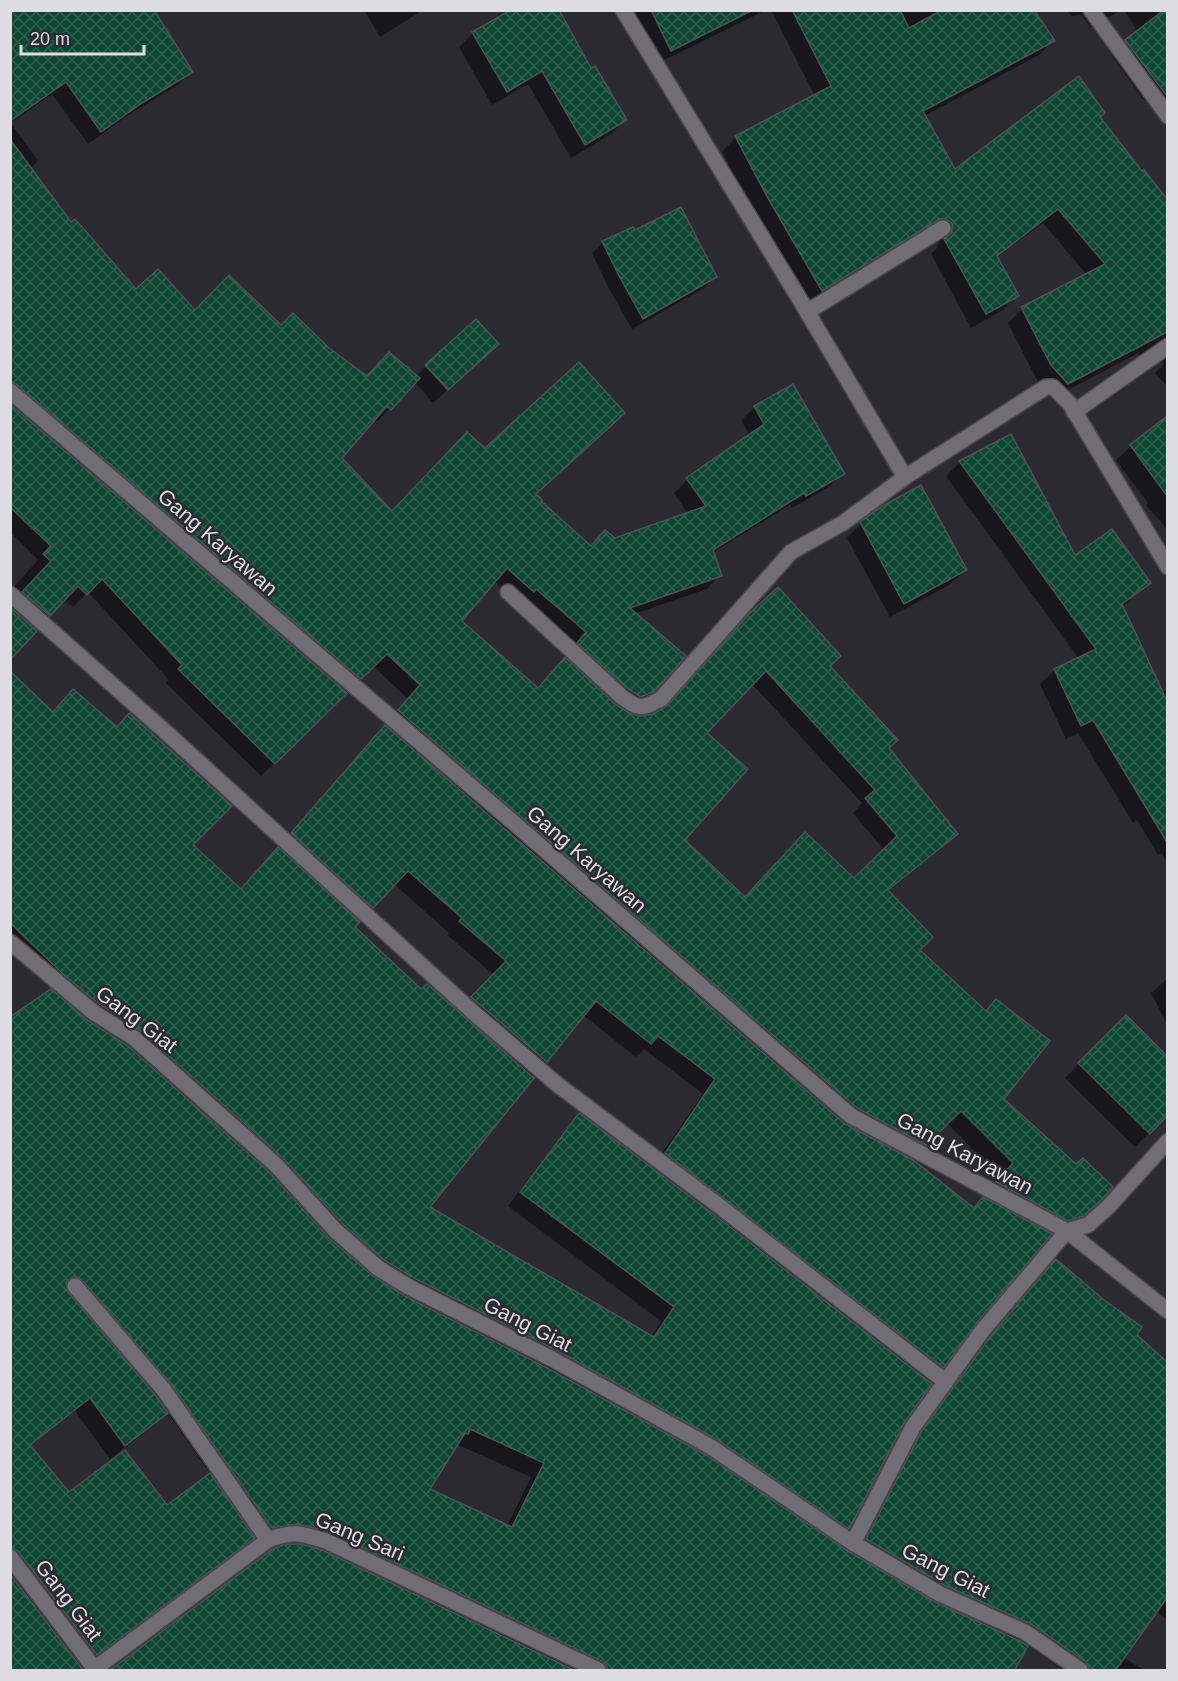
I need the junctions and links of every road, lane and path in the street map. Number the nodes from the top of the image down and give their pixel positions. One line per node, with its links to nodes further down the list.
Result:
1 (623, 10): 5 (street)
2 (1091, 10): 3 (street)
3 (1167, 116)
4 (943, 228): 5 (street)
5 (807, 312): 9 (street)
6 (1167, 346): 8 (street)
7 (10, 391): 15 (street, Gang Karyawan)
8 (1074, 412): 9 (street); 10 (street)
9 (905, 477): 11 (street)
10 (1167, 567)
11 (508, 592)
12 (10, 594): 18 (street)
13 (10, 942): 20 (street, Gang Giat)
14 (1167, 1141): 15 (street)
15 (1067, 1232): 17 (street, Gang Karyawan); 18 (street)
16 (75, 1286): 19 (street)
17 (1167, 1311)
18 (946, 1382): 20 (street)
19 (268, 1540): 22 (street, Gang Sari); 23 (street, Gang Sari)
20 (852, 1543): 24 (street, Gang Giat)
21 (10, 1557): 22 (street, Gang Giat)
22 (94, 1670)
23 (598, 1671)
24 (1080, 1671)

